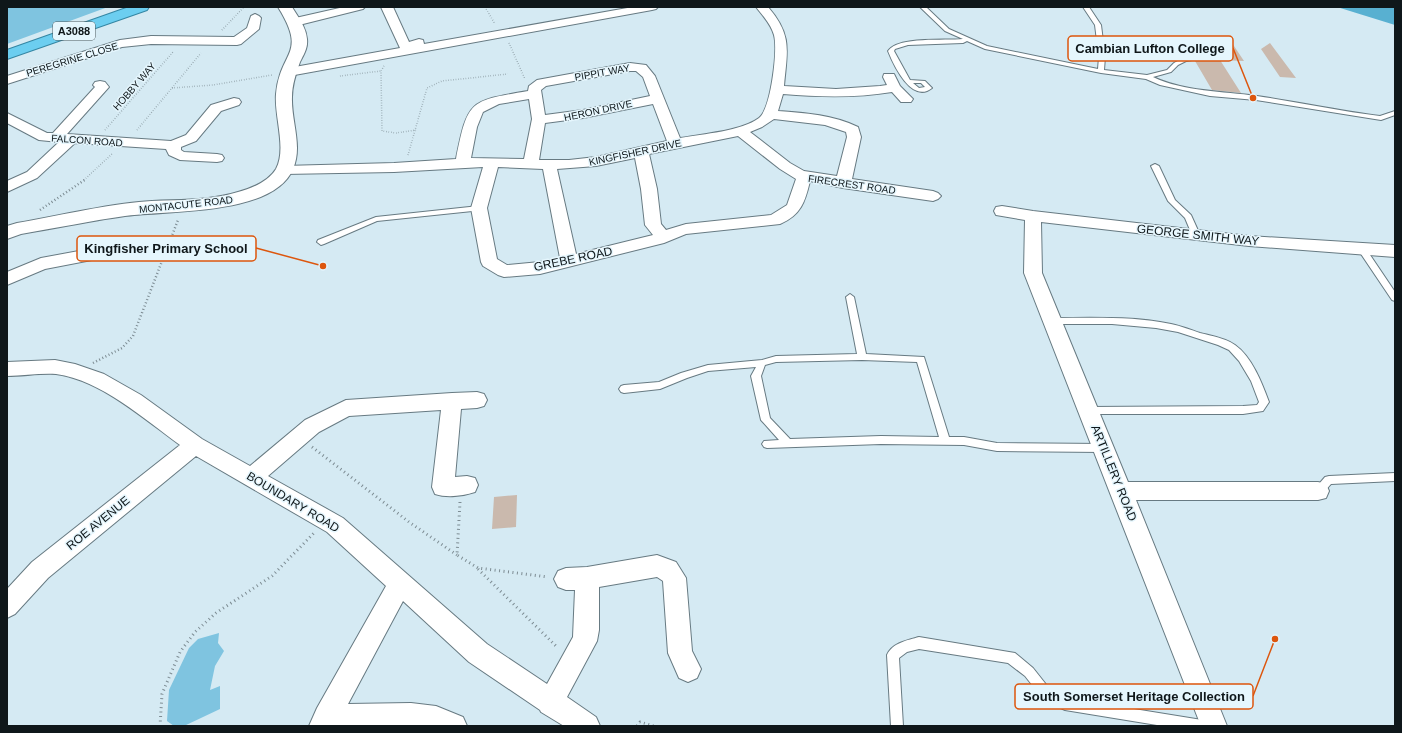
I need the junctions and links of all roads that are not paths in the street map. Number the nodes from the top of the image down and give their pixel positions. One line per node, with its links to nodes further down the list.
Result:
1 (142, 7): 16 (highway, A3088)
2 (285, 7): 11 (street)
3 (359, 7): 9 (street)
4 (387, 7): 15 (street)
5 (652, 7): 21 (street)
6 (762, 7): 26 (street)
7 (924, 7): 12 (lane)
8 (1086, 7): 20 (lane)
9 (342, 9): 11 (street)
10 (255, 18): 13 (street)
11 (295, 22): 21 (street)
12 (968, 39): 20 (lane); 24 (lane)
13 (237, 41): 17 (street); 23 (street, PEREGRINE CLOSE)
14 (419, 43): 15 (street)
15 (405, 46): 18 (street)
16 (7, 56)
17 (239, 56)
18 (354, 57)
19 (1196, 58): 22 (lane)
20 (1100, 71): 22 (lane)
21 (289, 72): 48 (street)
22 (1147, 77): 31 (lane)
23 (7, 80)
24 (909, 82)
25 (100, 85): 37 (street)
26 (777, 89): 29 (street); 32 (street)
27 (534, 92): 28 (street, PIPPIT WAY); 34 (street); 43 (street)
28 (657, 99): 34 (street, HERON DRIVE); 39 (street, PIPPIT WAY)
29 (906, 99)
30 (234, 102): 40 (street, FALCON ROAD)
31 (1395, 113)
32 (770, 114): 36 (street, KINGFISHER DRIVE); 50 (street)
33 (7, 117): 35 (street, FALCON ROAD)
34 (539, 120): 45 (street)
35 (13, 127): 37 (street, FALCON ROAD)
36 (739, 130): 39 (street, KINGFISHER DRIVE); 49 (street, FIRECREST ROAD)
37 (56, 138): 38 (street, FALCON ROAD)
38 (71, 139): 40 (street, FALCON ROAD); 51 (street)
39 (674, 143): 41 (street, KINGFISHER DRIVE)
40 (172, 145): 42 (street)
41 (641, 153): 46 (street, KINGFISHER DRIVE); 57 (street)
42 (217, 158)
43 (463, 162): 44 (street, KINGFISHER DRIVE); 48 (street, KINGFISHER DRIVE)
44 (492, 163): 45 (street, KINGFISHER DRIVE); 53 (street, GREBE ROAD)
45 (530, 164): 46 (street, KINGFISHER DRIVE)
46 (549, 164): 63 (street)
47 (1155, 166): 58 (lane)
48 (284, 170): 56 (street, MONTACUTE ROAD)
49 (804, 177): 50 (street, FIRECREST ROAD); 57 (street, GREBE ROAD)
50 (843, 182): 52 (street, FIRECREST ROAD)
51 (7, 187)
52 (932, 196)
53 (479, 208): 59 (lane); 63 (street, GREBE ROAD)
54 (1002, 211): 55 (street, GEORGE SMITH WAY)
55 (1033, 216): 58 (street, GEORGE SMITH WAY); 67 (street, ARTILLERY ROAD)
56 (12, 231)
57 (671, 235): 63 (street, GREBE ROAD)
58 (1196, 235): 60 (street, GEORGE SMITH WAY)
59 (321, 242)
60 (1361, 248): 62 (street, GEORGE SMITH WAY); 66 (lane)
61 (122, 249): 64 (street)
62 (1395, 251)
63 (569, 262)
64 (7, 279)
65 (850, 297): 68 (lane)
66 (1395, 298)
67 (1053, 321): 74 (street, ARTILLERY ROAD); 74 (lane)
68 (862, 357): 69 (lane); 75 (lane)
69 (762, 363): 71 (lane); 77 (lane)
70 (7, 369): 78 (street, BOUNDARY ROAD)
71 (624, 389)
72 (477, 400): 73 (street)
73 (452, 402): 80 (street); 82 (street)
74 (1089, 411): 79 (street, ARTILLERY ROAD)
75 (945, 441): 77 (lane); 79 (lane)
76 (767, 444): 77 (lane)
77 (788, 444)
78 (194, 445): 80 (street, BOUNDARY ROAD); 86 (street, ROE AVENUE)
79 (1104, 448): 83 (street, ARTILLERY ROAD)
80 (251, 477): 85 (street, BOUNDARY ROAD)
81 (1395, 477): 84 (lane)
82 (464, 485)
83 (1121, 491): 84 (street); 94 (street, ARTILLERY ROAD)
84 (1318, 491)
85 (400, 583): 88 (street, BOUNDARY ROAD); 89 (street)
86 (7, 606)
87 (688, 669): 88 (street)
88 (550, 703): 91 (street, BOUNDARY ROAD)
89 (324, 722): 90 (street)
90 (454, 726)
91 (587, 726)
92 (897, 726): 93 (lane)
93 (1202, 726)
94 (1214, 726)

